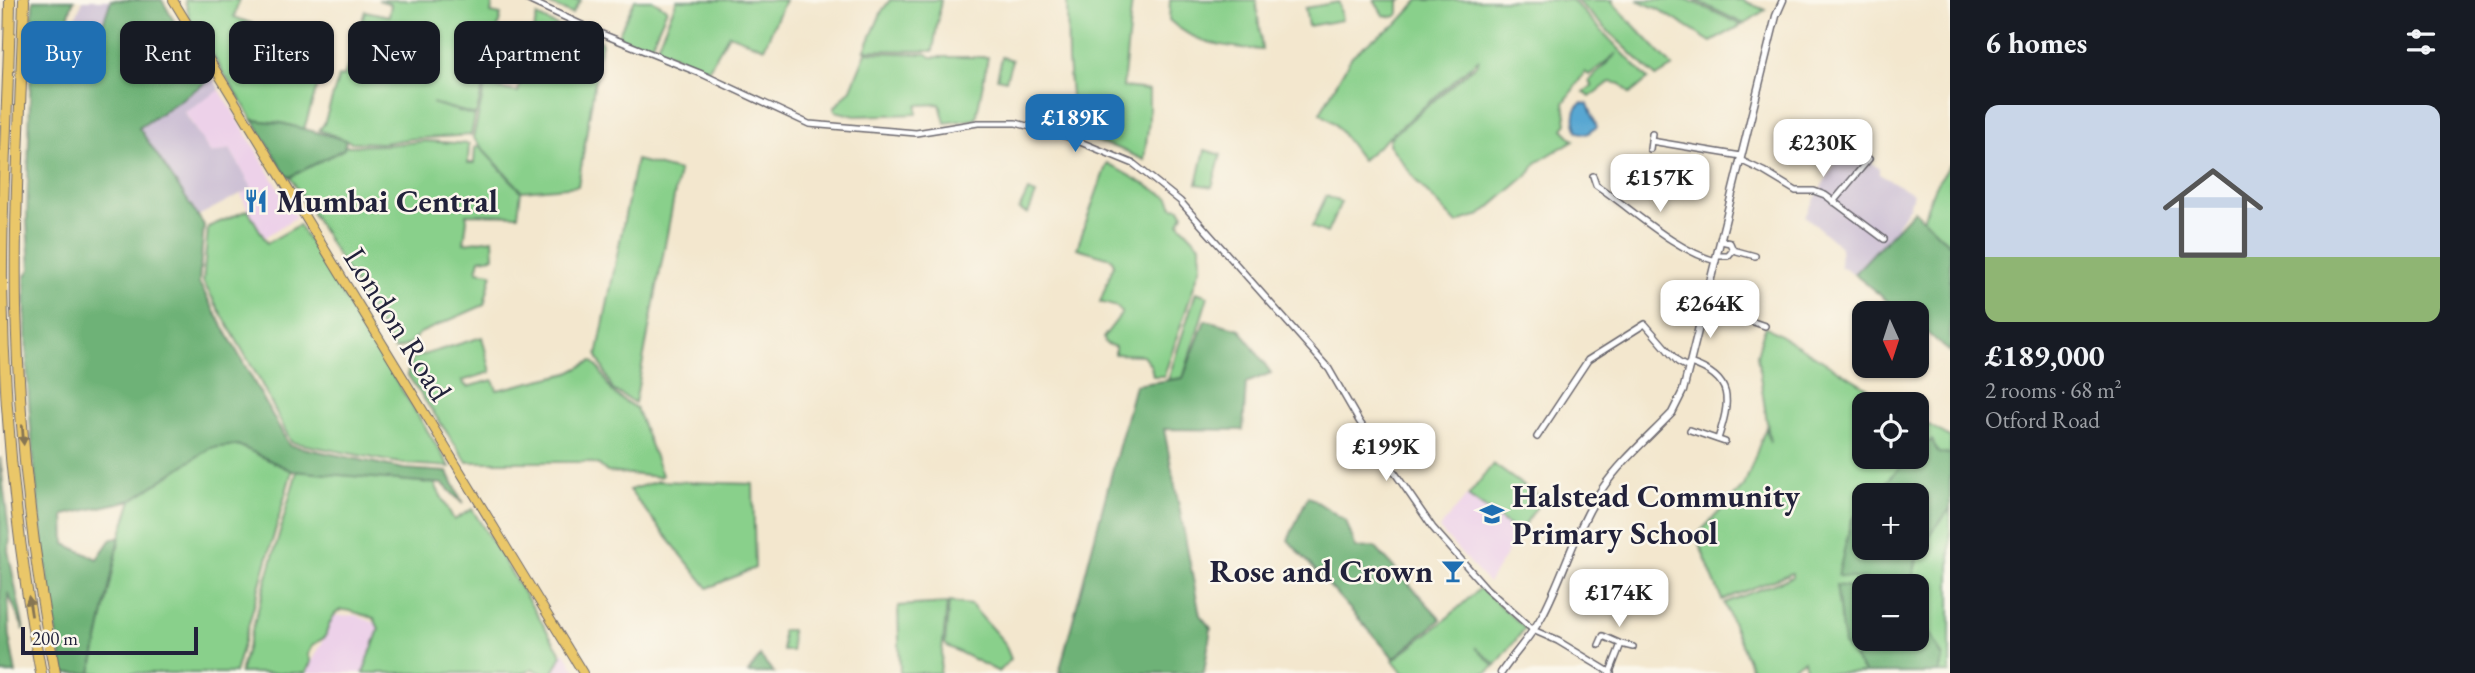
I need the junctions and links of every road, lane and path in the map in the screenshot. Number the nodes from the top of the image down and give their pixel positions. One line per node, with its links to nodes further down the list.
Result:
1 (10, 0): 32 (highway, one-way to 1)
2 (24, 0): 33 (highway, one-way to 33)
3 (173, 0): 34 (main road, London Road)
4 (528, 0): 27 (street)
5 (1783, 0): 9 (street)
6 (1652, 134): 7 (street)
7 (1651, 141): 8 (street); 9 (street)
8 (1650, 149)
9 (1741, 158): 12 (street); 14 (street)
10 (1869, 159): 12 (street)
11 (1593, 176): 17 (street)
12 (1833, 202): 13 (street)
13 (1884, 239)
14 (1721, 241): 15 (street); 17 (street)
15 (1733, 250): 16 (street); 17 (street)
16 (1755, 256)
17 (1716, 258): 18 (street)
18 (1704, 305): 19 (street); 20 (street)
19 (1765, 326)
20 (1690, 365): 22 (street); 25 (street); 27 (street)
21 (1690, 429): 25 (street)
22 (1542, 430): 23 (street); 24 (street)
23 (1549, 434)
24 (1537, 437)
25 (1718, 439): 26 (street)
26 (1725, 442)
27 (1534, 630): 31 (street); 35 (street)
28 (1621, 644): 29 (street); 30 (street); 31 (street)
29 (1599, 645)
30 (1633, 647)
31 (1611, 672)
32 (41, 673)
33 (55, 673)
34 (583, 673)
35 (1499, 673)

